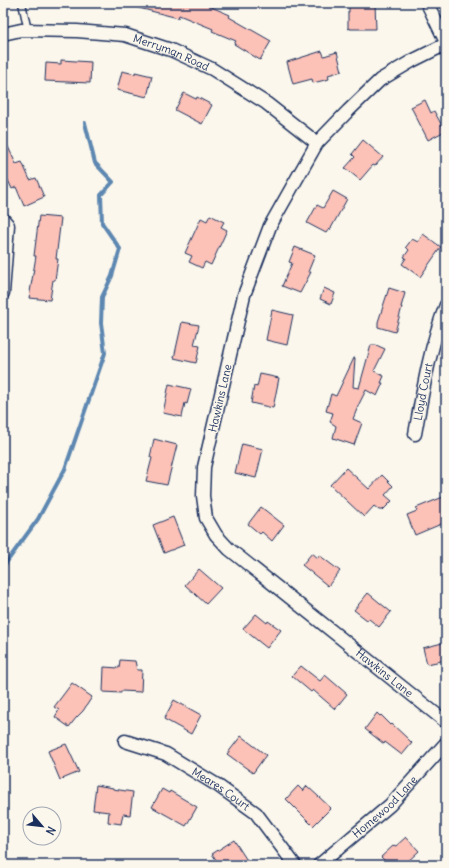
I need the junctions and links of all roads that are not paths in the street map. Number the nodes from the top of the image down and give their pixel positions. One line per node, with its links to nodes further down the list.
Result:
1 (22, 3): 3 (lane)
2 (427, 3): 5 (street)
3 (28, 31): 4 (street, Merryman Road); 6 (street, Merryman Road)
4 (3, 34)
5 (446, 43): 6 (street, Hawkins Lane)
6 (316, 143): 11 (street, Hawkins Lane)
7 (5, 224): 8 (street)
8 (3, 293)
9 (446, 305): 10 (street, Lloyd Court)
10 (415, 434)
11 (446, 722)
12 (125, 741): 14 (street, Meares Court)
13 (446, 743): 15 (street, Homewood Lane)
14 (295, 865)
15 (319, 865)

